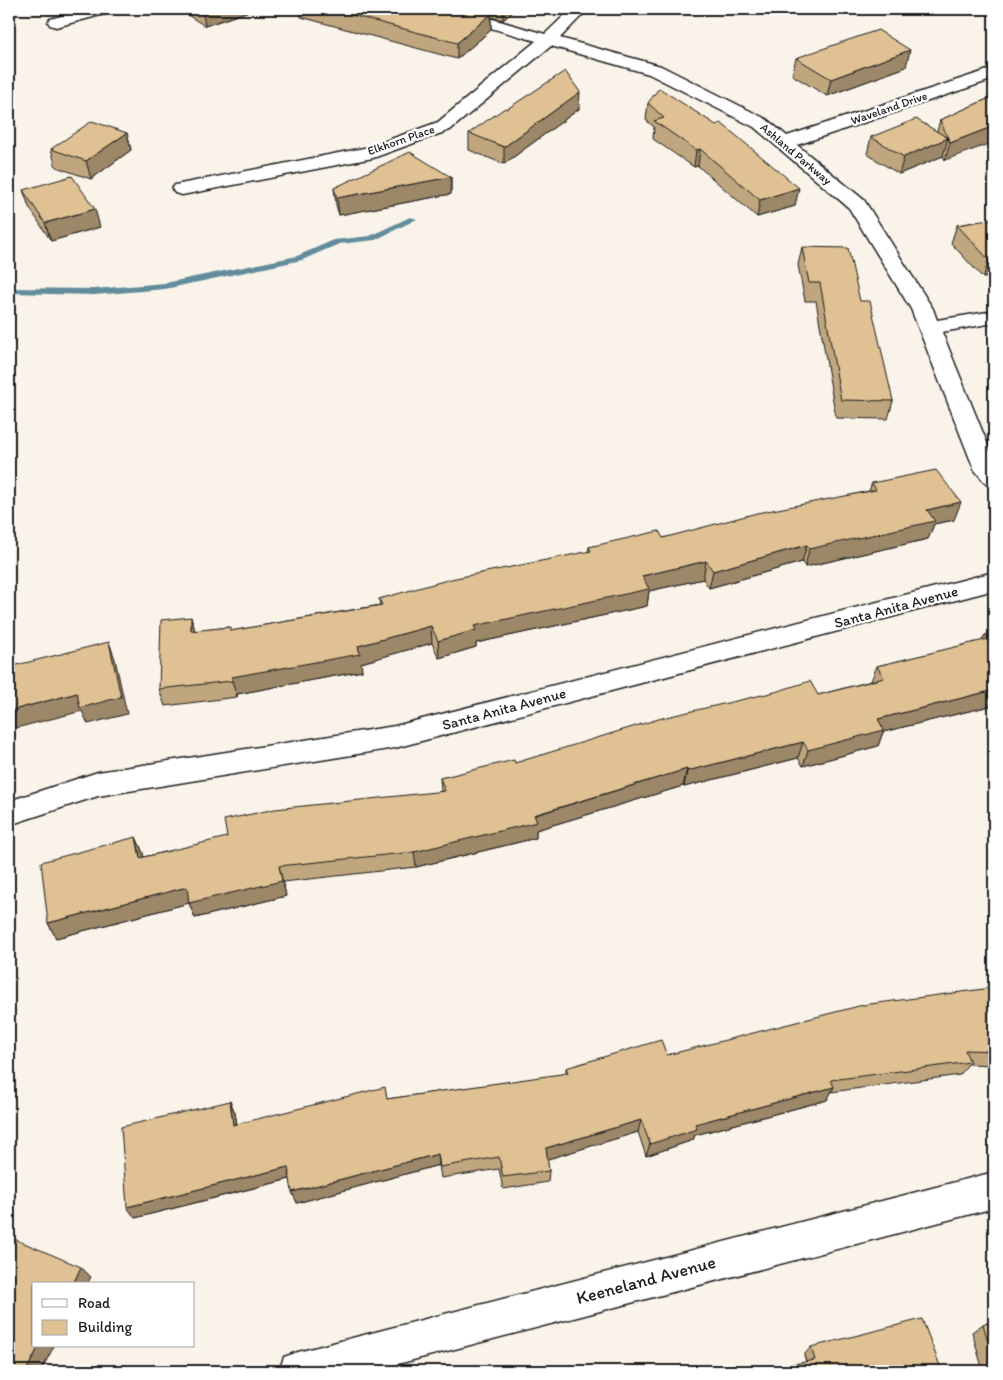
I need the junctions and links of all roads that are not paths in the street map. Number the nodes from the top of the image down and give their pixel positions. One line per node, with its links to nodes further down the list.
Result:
1 (106, 9): 4 (street)
2 (441, 9): 5 (street, Ashland Parkway)
3 (580, 9): 5 (street, Elkhorn Place)
4 (56, 22)
5 (548, 40): 7 (street, Ashland Parkway); 8 (street, Elkhorn Place)
6 (994, 72): 7 (street, Waveland Drive)
7 (784, 143): 10 (street, Ashland Parkway)
8 (182, 189)
9 (994, 316): 10 (street)
10 (930, 328): 11 (street, Ashland Parkway)
11 (994, 478)
12 (994, 582): 13 (street, Santa Anita Avenue)
13 (9, 814)
14 (994, 1190): 15 (street, Keeneland Avenue)
15 (298, 1371)

